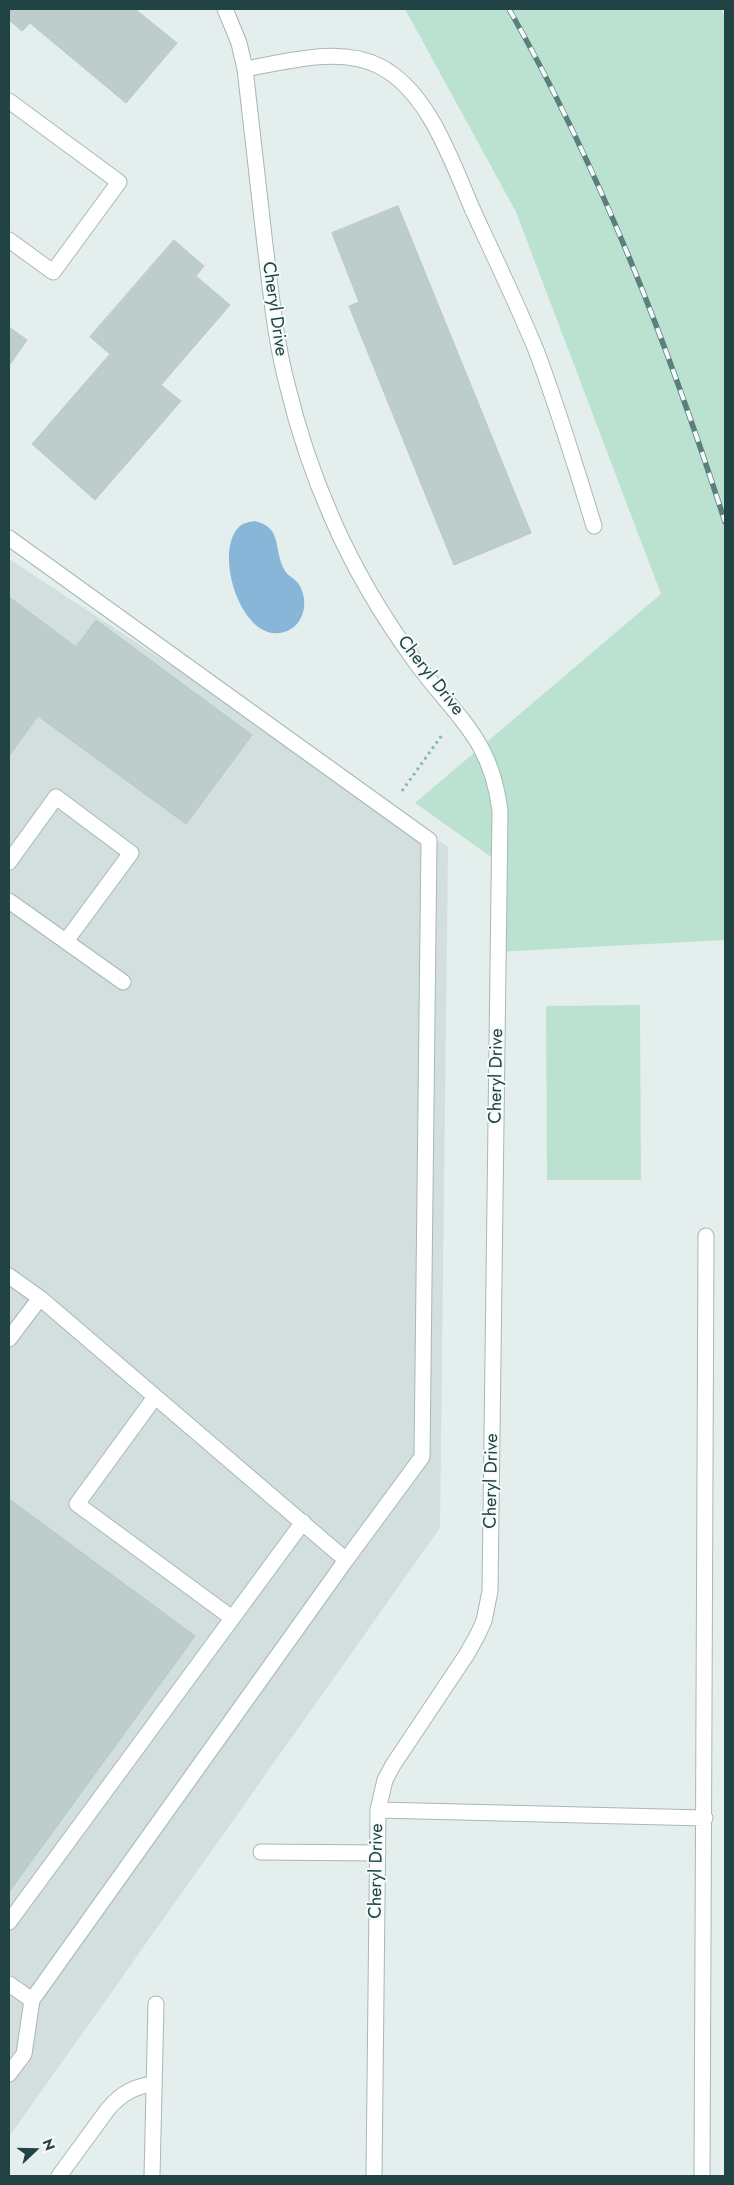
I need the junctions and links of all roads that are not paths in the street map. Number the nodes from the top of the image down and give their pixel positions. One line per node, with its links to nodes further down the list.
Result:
1 (225, 9): 2 (street, Cheryl Drive)
2 (245, 69): 5 (street); 19 (street, Cheryl Drive)
3 (9, 101): 4 (street)
4 (9, 240)
5 (594, 526)
6 (9, 538): 17 (street)
7 (9, 862): 9 (street)
8 (9, 901): 9 (street)
9 (66, 942): 10 (street)
10 (123, 982)
11 (706, 1236): 20 (street)
12 (9, 1276): 13 (street)
13 (40, 1298): 14 (street); 15 (street)
14 (9, 1340)
15 (155, 1397): 16 (street); 18 (street)
16 (302, 1522): 17 (street); 18 (street)
17 (346, 1560): 25 (street)
18 (232, 1618): 23 (street)
19 (378, 1810): 20 (street); 22 (street, Cheryl Drive)
20 (704, 1818): 32 (street)
21 (261, 1852): 22 (street)
22 (378, 1853): 31 (street, Cheryl Drive)
23 (9, 1922)
24 (9, 1984): 25 (street)
25 (32, 2000): 27 (street)
26 (156, 2004): 28 (street)
27 (11, 2066)
28 (154, 2084): 29 (street); 30 (street)
29 (59, 2176)
30 (152, 2176)
31 (374, 2176)
32 (702, 2176)

